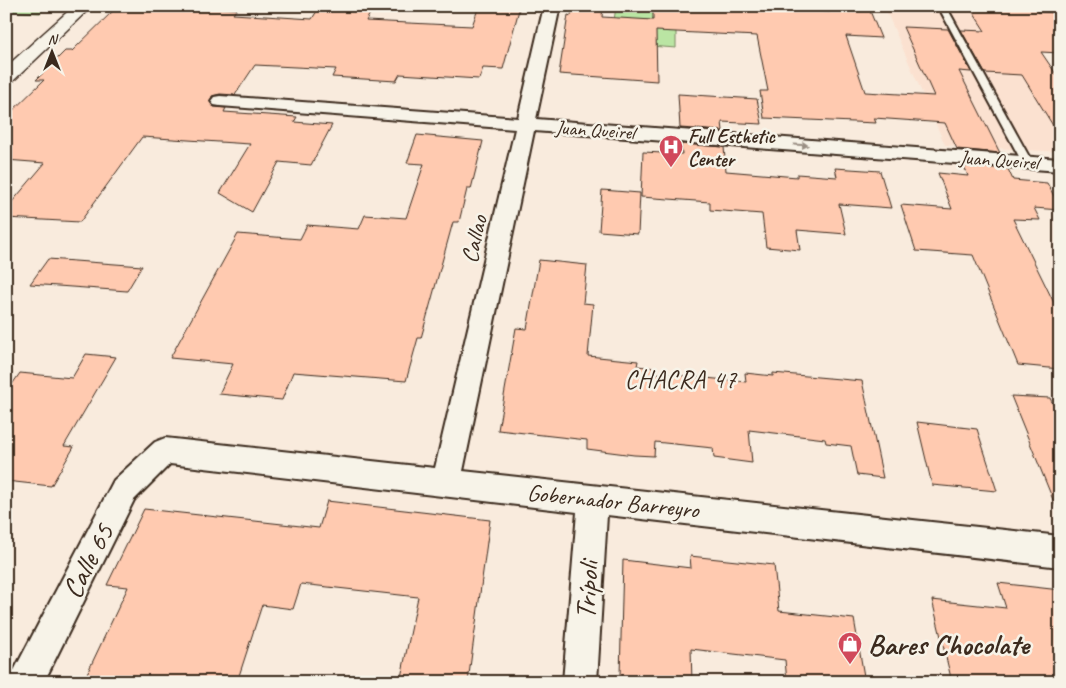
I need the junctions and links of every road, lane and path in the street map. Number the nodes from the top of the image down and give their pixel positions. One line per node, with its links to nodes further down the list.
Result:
1 (84, 6): 4 (main road)
2 (552, 6): 6 (street, Callao)
3 (942, 6): 7 (lane)
4 (7, 77)
5 (220, 101): 6 (street, Juan Queirel)
6 (526, 124): 7 (street, Juan Queirel, one-way to 7); 10 (street, Callao)
7 (1027, 162): 8 (street, Juan Queirel)
8 (1060, 165)
9 (165, 451): 10 (street, Gobernador Barreyro); 13 (street, Calle 65)
10 (446, 483): 11 (street, Gobernador Barreyro)
11 (593, 499): 12 (street, Gobernador Barreyro); 14 (street, Trípoli)
12 (1060, 552)
13 (25, 682)
14 (580, 682)

